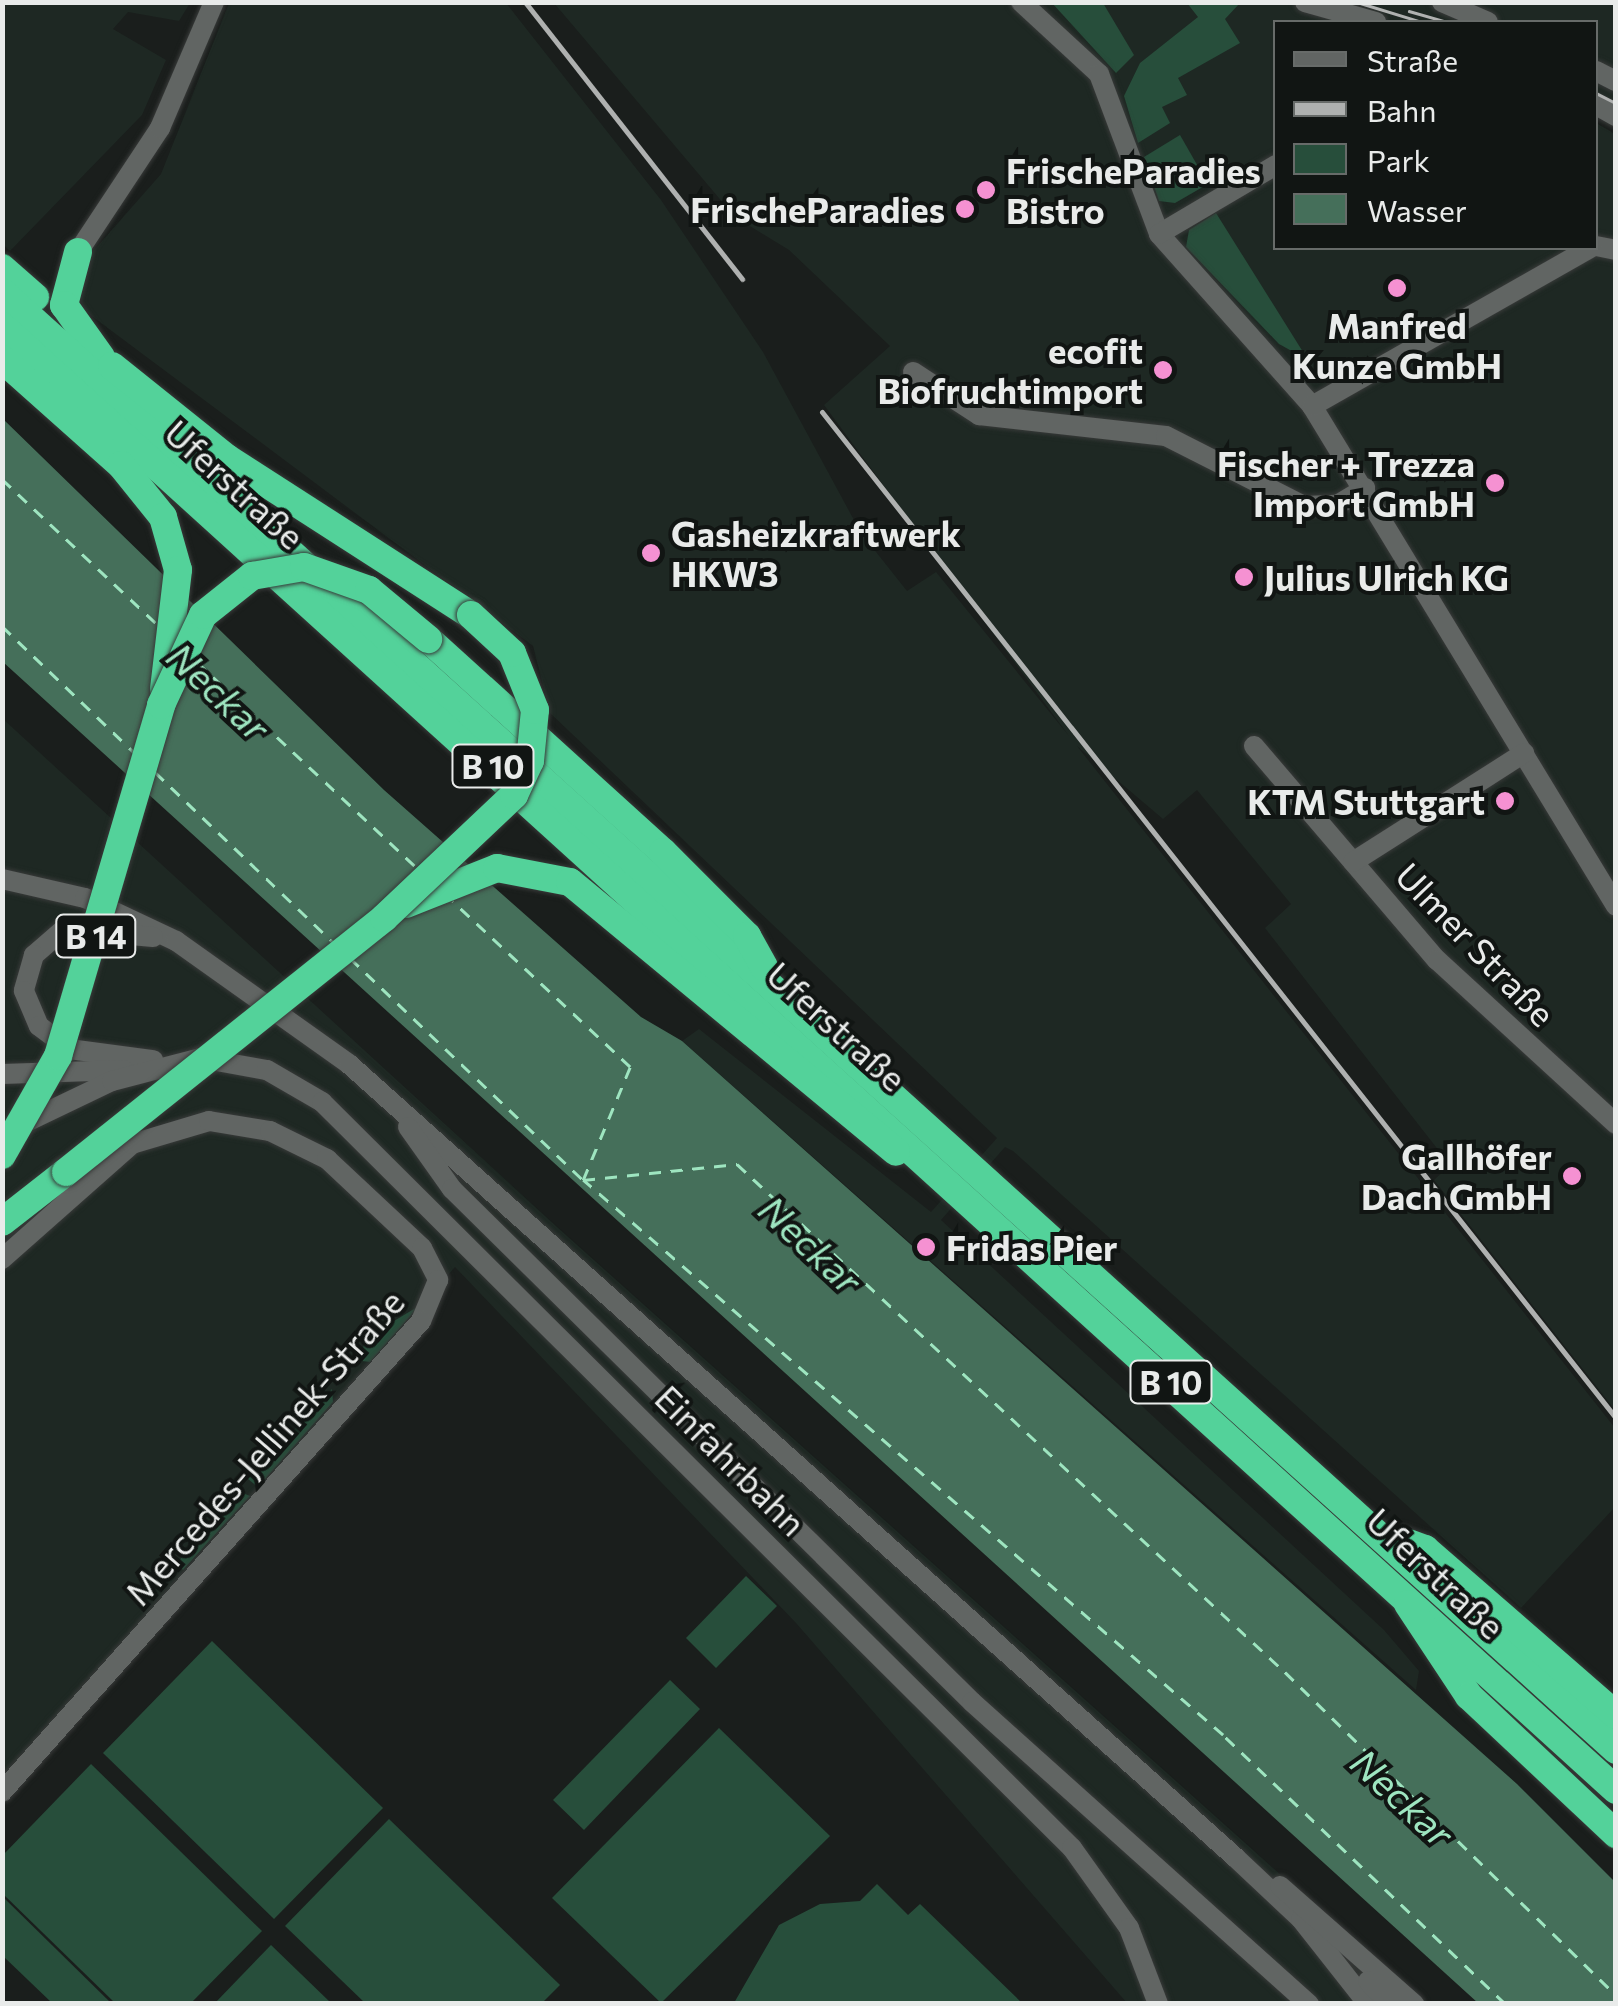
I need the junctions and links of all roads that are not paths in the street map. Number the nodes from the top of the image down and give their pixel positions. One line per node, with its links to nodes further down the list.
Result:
1 (214, 2): 10 (street)
2 (1021, 2): 8 (street)
3 (1305, 2): 5 (street)
4 (1442, 2): 6 (street)
5 (1369, 20)
6 (1483, 20)
7 (1273, 167): 8 (street)
8 (1158, 234): 17 (street)
9 (1588, 250): 17 (street)
10 (78, 252): 11 (highway); 14 (highway)
11 (2, 266): 14 (highway)
12 (2, 292): 27 (highway, Uferstraße / B 10)
13 (2, 326): 35 (highway, Uferstraße / B 10)
14 (102, 357): 25 (highway, bridge)
15 (2, 359): 19 (highway, B 14, bridge)
16 (913, 372): 18 (street)
17 (1312, 406): 18 (street)
18 (1365, 488): 21 (street)
19 (161, 705): 27 (highway, B 14, bridge); 34 (highway, B 14, bridge)
20 (1254, 746): 22 (street)
21 (1524, 754): 22 (street, Ulmer Straße); 24 (street)
22 (1353, 862): 32 (street, Ulmer Straße)
23 (2, 879): 26 (street, Einfahrbahn)
24 (1616, 906)
25 (384, 918): 35 (highway, bridge); 36 (highway, bridge)
26 (176, 942): 28 (street, Einfahrbahn); 31 (street, Einfahrbahn)
27 (777, 990): 38 (highway, Uferstraße / B 10)
28 (180, 1060): 29 (street, Einfahrbahn); 46 (street, Einfahrbahn)
29 (156, 1066): 30 (street, Einfahrbahn); 33 (street, Einfahrbahn)
30 (2, 1074)
31 (390, 1100): 45 (street, Einfahrbahn); 50 (street, Einfahrbahn)
32 (1616, 1124)
33 (2, 1133)
34 (2, 1155)
35 (981, 1209): 39 (highway, Uferstraße / B 10)
36 (2, 1222)
37 (2, 1258): 43 (street, Mercedes-Jellinek-Straße)
38 (1380, 1533): 40 (highway, B 10); 41 (highway, Uferstraße / B 10)
39 (1399, 1589): 42 (highway, Uferstraße / B 10); 44 (highway, B 10)
40 (1616, 1715)
41 (1616, 1750)
42 (1616, 1790)
43 (2, 1792)
44 (1616, 1834)
45 (1236, 1858): 51 (street, Einfahrbahn); 53 (street)
46 (1143, 1958): 48 (street); 49 (street, Einfahrbahn)
47 (1368, 1981): 52 (street)
48 (1148, 2004)
49 (1158, 2004)
50 (1309, 2004)
51 (1368, 2004)
52 (1391, 2004)
53 (1414, 2004)

